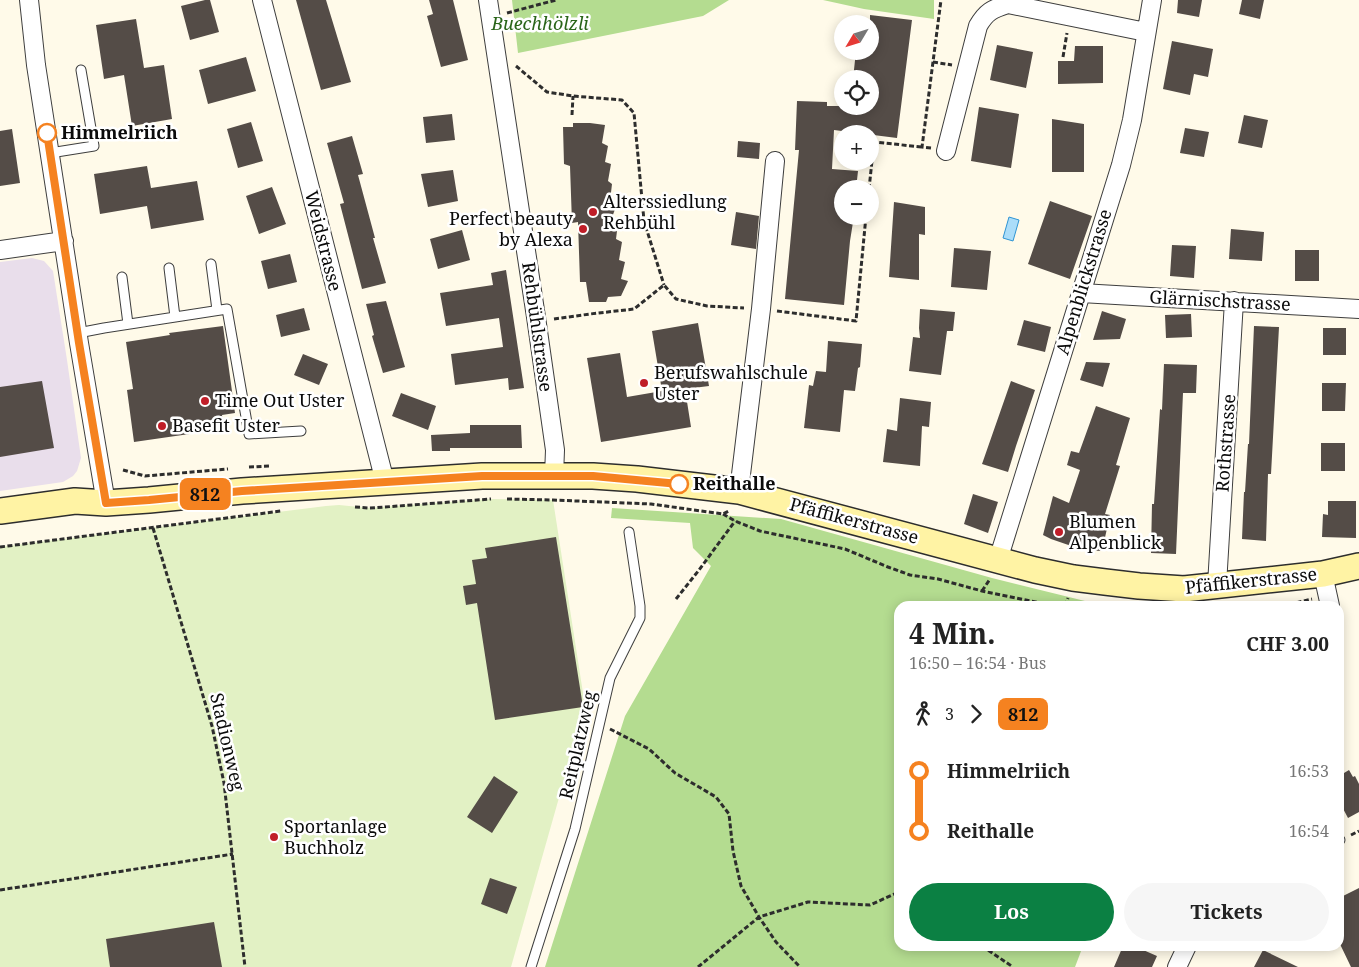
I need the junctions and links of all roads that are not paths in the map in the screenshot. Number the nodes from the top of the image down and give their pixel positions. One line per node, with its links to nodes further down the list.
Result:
1 (29, 0): 8 (street)
2 (262, 0): 24 (street, Weidstrasse)
3 (488, 0): 23 (street, Rehbühlstrasse)
4 (1152, 0): 5 (street, Alpenblickstrasse)
5 (1146, 32): 7 (street); 15 (street, Alpenblickstrasse)
6 (81, 70): 8 (lane)
7 (946, 151)
8 (50, 153): 10 (street)
9 (775, 161): 25 (street)
10 (64, 241): 11 (street); 21 (street)
11 (0, 250)
12 (211, 264): 18 (lane)
13 (169, 268): 19 (lane)
14 (122, 277): 20 (lane)
15 (1081, 293): 16 (street, Glärnischstrasse); 31 (street, Alpenblickstrasse)
16 (1234, 301): 17 (street, Glärnischstrasse); 33 (street, Rothstrasse)
17 (1359, 309)
18 (217, 310): 19 (lane); 22 (lane)
19 (175, 317): 20 (lane)
20 (128, 324): 21 (lane)
21 (78, 333): 26 (street)
22 (301, 430)
23 (554, 476): 24 (main road, Pfäffikerstrasse); 25 (main road, Pfäffikerstrasse)
24 (385, 482): 26 (main road, Pfäffikerstrasse)
25 (739, 491): 31 (main road, Pfäffikerstrasse)
26 (106, 503): 27 (main road, Pfäffikerstrasse); 28 (main road, Pfäffikerstrasse)
27 (0, 511)
28 (0, 529)
29 (628, 532): 36 (lane, Reitplatzweg)
30 (1359, 566): 32 (main road, Pfäffikerstrasse)
31 (996, 567): 33 (main road, Pfäffikerstrasse)
32 (1323, 574): 33 (main road, Pfäffikerstrasse); 34 (street)
33 (1217, 586)
34 (1329, 601)
35 (1185, 951): 37 (street)
36 (531, 967)
37 (1177, 967)

